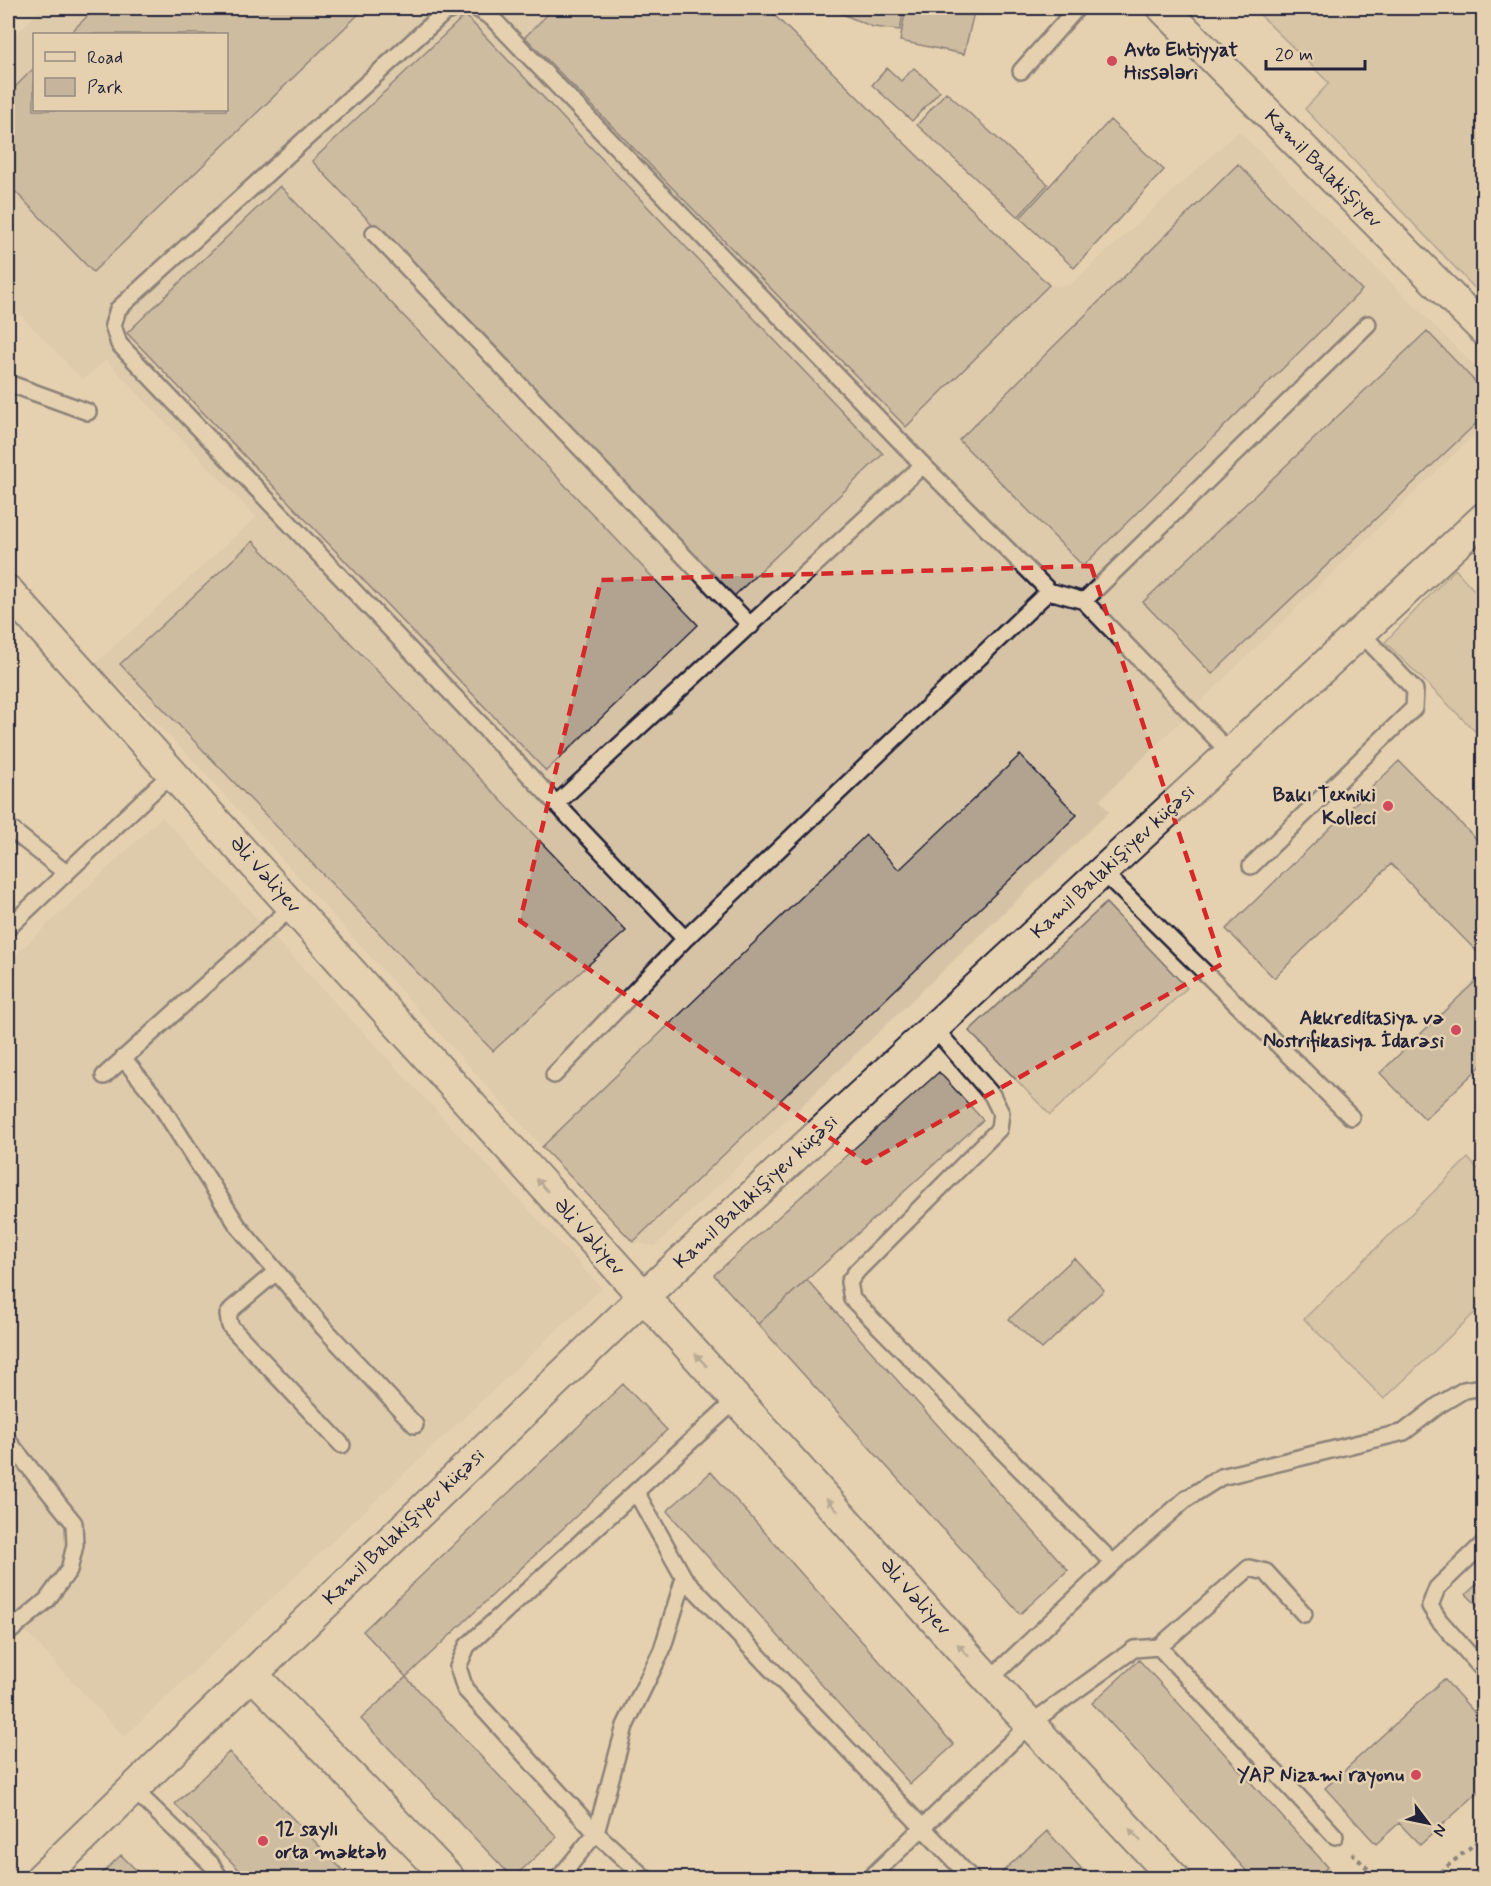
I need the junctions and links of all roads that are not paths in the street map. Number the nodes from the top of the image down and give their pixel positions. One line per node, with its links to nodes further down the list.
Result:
1 (456, 8): 20 (lane)
2 (476, 8): 11 (lane)
3 (1077, 8): 5 (lane)
4 (1163, 8): 8 (street, Kamil Balakişiyev)
5 (1021, 71)
6 (374, 233): 16 (lane)
7 (1368, 324): 15 (lane)
8 (1484, 330)
9 (8, 383): 10 (lane)
10 (88, 412)
11 (923, 465): 14 (lane); 16 (lane)
12 (1484, 518): 17 (street, Kamil Balakişiyev küçəsi)
13 (8, 591): 19 (street, Əli Vəliyev)
14 (1048, 591): 15 (lane); 27 (lane)
15 (1084, 601): 18 (lane)
16 (751, 626): 20 (lane)
17 (1359, 631): 18 (street, Kamil Balakişiyev küçəsi); 22 (lane)
18 (1230, 753): 23 (street, Kamil Balakişiyev küçəsi)
19 (172, 773): 24 (lane); 25 (street, Əli Vəliyev)
20 (556, 804): 27 (lane)
21 (8, 827): 24 (lane)
22 (1251, 866)
23 (1103, 872): 28 (street, Kamil Balakişiyev küçəsi); 32 (lane)
24 (66, 873): 26 (lane)
25 (293, 906): 29 (lane); 34 (street, Əli Vəliyev, one-way to 25)
26 (8, 928)
27 (685, 939): 30 (lane)
28 (935, 1029): 34 (street, Kamil Balakişiyev küçəsi); 42 (lane)
29 (123, 1058): 31 (lane); 33 (lane)
30 (554, 1075)
31 (104, 1076)
32 (1351, 1117)
33 (276, 1272): 37 (lane); 39 (lane)
34 (643, 1297): 36 (street, Əli Vəliyev, one-way to 34); 48 (street, Kamil Balakişiyev küçəsi)
35 (1484, 1387): 42 (lane)
36 (737, 1399): 40 (lane); 49 (street, Əli Vəliyev, one-way to 36)
37 (415, 1425)
38 (8, 1441): 45 (lane)
39 (342, 1445)
40 (636, 1492): 43 (lane); 53 (lane)
41 (1484, 1543): 47 (lane)
42 (1113, 1563): 49 (lane)
43 (684, 1578): 52 (lane); 53 (lane)
44 (1304, 1614): 46 (lane)
45 (8, 1633)
46 (1160, 1647): 50 (lane); 54 (lane)
47 (1484, 1671)
48 (252, 1674): 51 (street, Kamil Balakişiyev küçəsi); 57 (street)
49 (989, 1680): 50 (street, Əli Vəliyev)
50 (1031, 1723): 52 (lane); 62 (street, Əli Vəliyev, one-way to 50)
51 (133, 1789): 55 (street, Kamil Balakişiyev küçəsi); 56 (lane)
52 (923, 1827): 60 (lane); 61 (lane)
53 (596, 1833): 58 (lane); 59 (lane)
54 (1335, 1836)
55 (41, 1878)
56 (220, 1878)
57 (449, 1878)
58 (559, 1878)
59 (645, 1878)
60 (870, 1878)
61 (970, 1878)
62 (1174, 1878)

